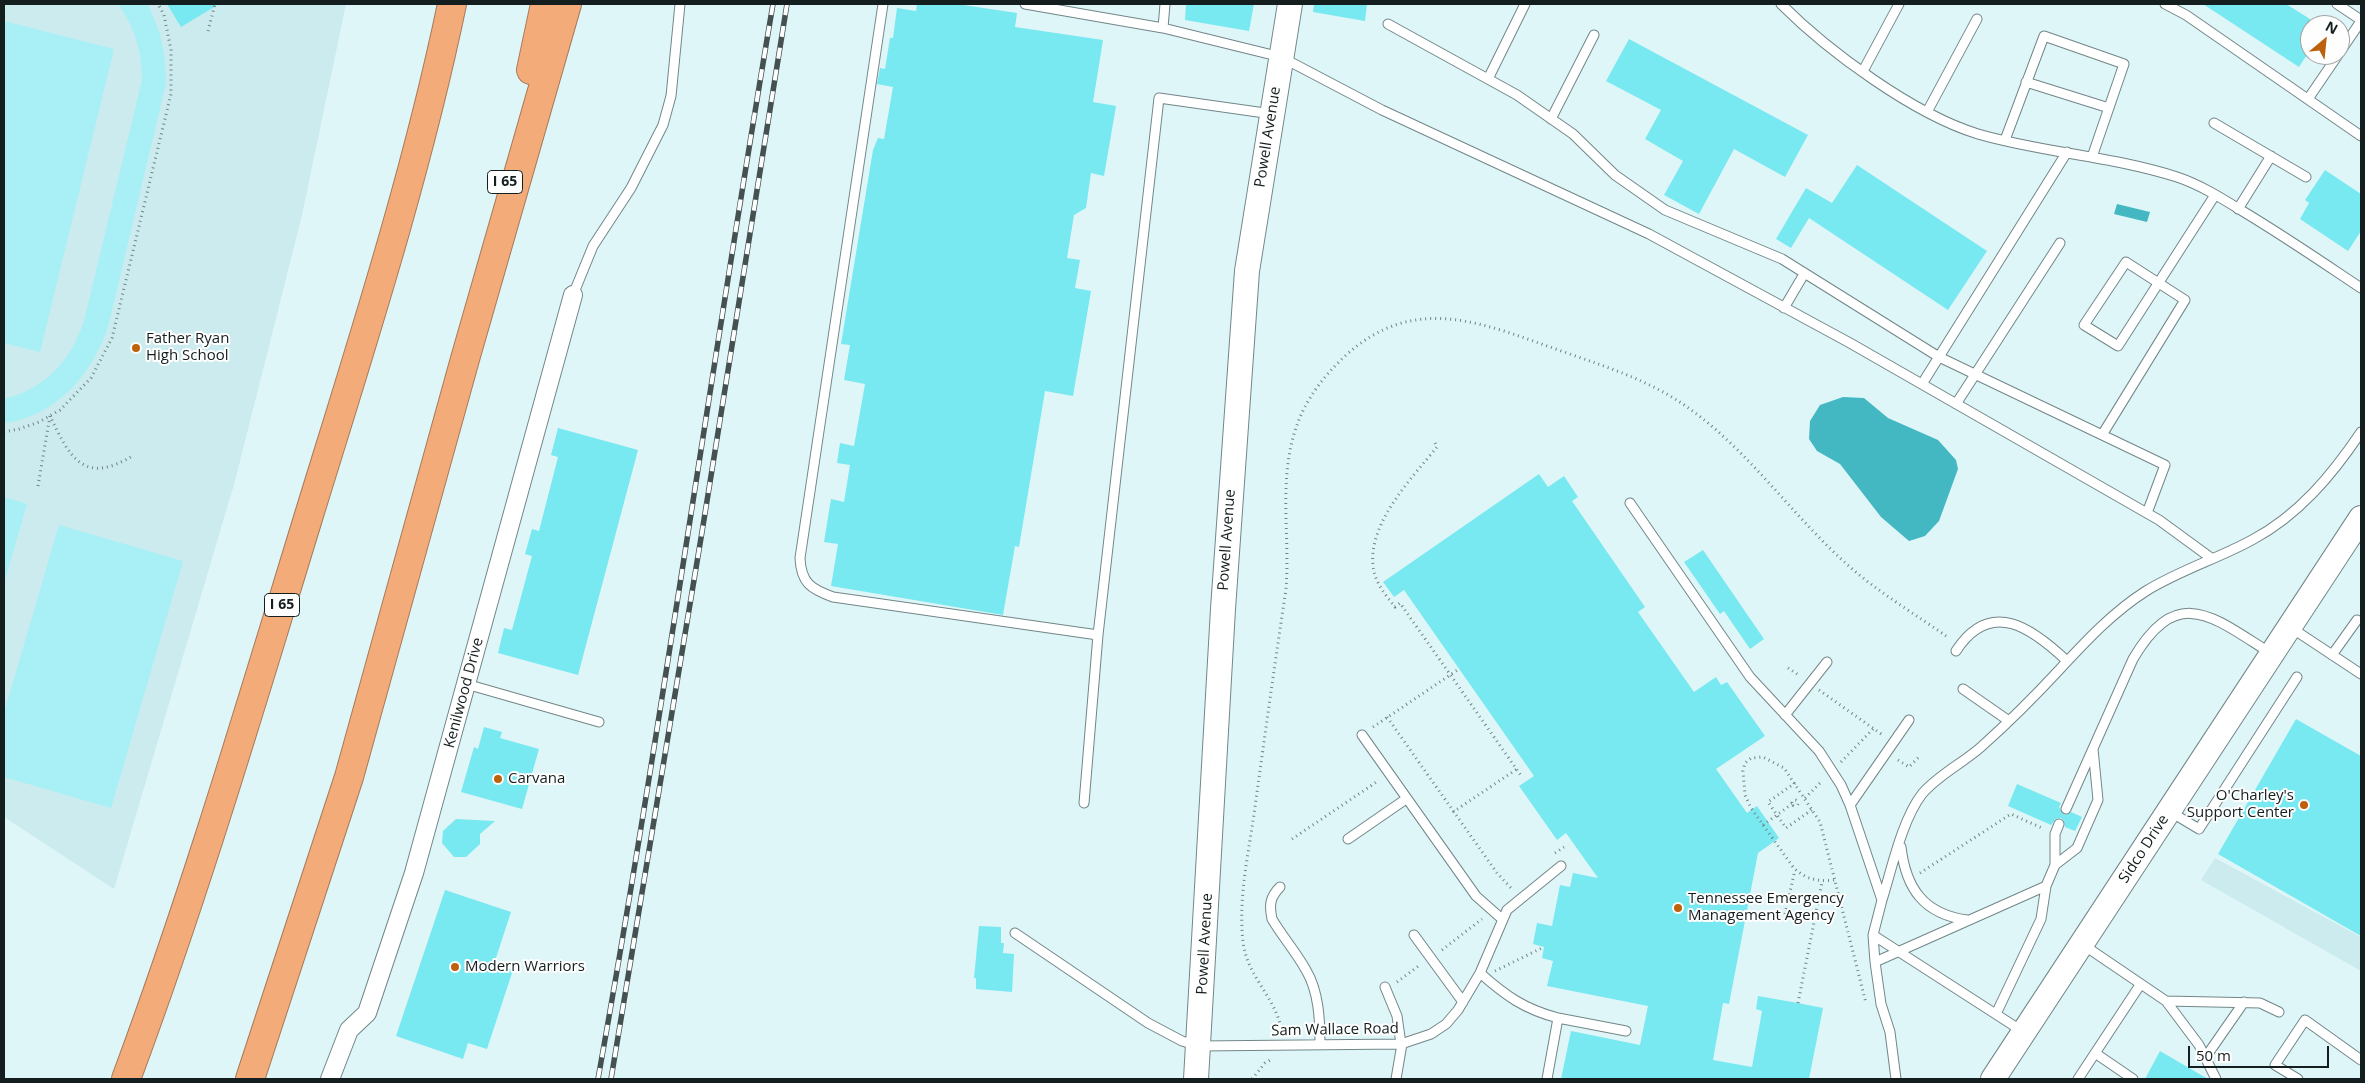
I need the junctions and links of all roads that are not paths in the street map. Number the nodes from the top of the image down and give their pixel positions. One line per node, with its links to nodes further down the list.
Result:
1 (452, 4): 112 (highway, I 65)
2 (545, 4): 46 (highway, I 65)
3 (567, 4): 46 (highway)
4 (680, 4): 43 (lane)
5 (883, 4): 58 (lane)
6 (1025, 4): 17 (lane)
7 (1165, 4): 17 (lane)
8 (1290, 4): 20 (main road, Powell Avenue)
9 (1525, 4): 23 (lane)
10 (1781, 4): 22 (lane)
11 (1899, 4): 22 (lane)
12 (2165, 4): 25 (lane)
13 (2337, 4): 15 (lane)
14 (1977, 19): 27 (lane)
15 (2361, 20): 19 (lane)
16 (1388, 24): 23 (lane)
17 (1163, 28): 20 (lane)
18 (1594, 35): 29 (lane)
19 (2350, 37)
20 (1281, 57): 28 (main road, Powell Avenue); 44 (lane)
21 (2331, 65): 25 (lane)
22 (1863, 71): 27 (lane)
23 (1488, 79): 29 (lane)
24 (2026, 82): 26 (lane); 26 (lane); 32 (lane)
25 (2308, 99): 31 (lane)
26 (2109, 108): 35 (lane)
27 (1927, 112): 32 (lane)
28 (1272, 114): 58 (lane); 108 (main road, Powell Avenue)
29 (1551, 118): 40 (lane)
30 (2214, 123): 34 (lane)
31 (2361, 136)
32 (2005, 140): 33 (lane)
33 (2067, 152): 35 (lane); 45 (lane)
34 (2271, 156): 36 (lane); 38 (lane)
35 (2092, 157): 37 (lane)
36 (2306, 177)
37 (2215, 195): 38 (lane); 41 (lane)
38 (2238, 209): 42 (lane)
39 (2060, 243): 47 (lane)
40 (1804, 274): 44 (lane); 45 (lane)
41 (2159, 284): 41 (lane); 51 (lane)
42 (2361, 288)
43 (573, 295): 66 (street, Kenilwood Drive)
44 (1784, 308): 48 (lane)
45 (1939, 357): 47 (lane); 48 (lane)
46 (465, 359): 113 (highway, I 65)
47 (1975, 374): 49 (lane); 51 (lane)
48 (1922, 384): 49 (lane)
49 (1956, 404): 53 (lane)
50 (2361, 432): 55 (lane)
51 (2102, 435): 53 (lane)
52 (1630, 503): 68 (lane)
53 (2148, 513): 55 (lane)
54 (2361, 518): 57 (main road, Sidco Drive)
55 (2211, 558): 62 (lane)
56 (2357, 620): 61 (lane)
57 (2290, 627): 60 (main road, Sidco Drive); 61 (lane)
58 (1098, 635): 75 (lane)
59 (1958, 648): 62 (lane)
60 (2272, 654): 73 (lane); 78 (main road, Sidco Drive)
61 (2332, 655): 64 (lane)
62 (2068, 660): 70 (lane)
63 (1827, 662): 68 (lane)
64 (2361, 674)
65 (2298, 678): 78 (lane)
66 (466, 684): 71 (lane); 114 (street, Kenilwood Drive)
67 (1963, 689): 70 (lane)
68 (1785, 715): 76 (lane)
69 (1909, 720): 76 (lane)
70 (2009, 721): 81 (lane)
71 (598, 722)
72 (1362, 734): 74 (lane)
73 (2092, 749): 77 (lane); 82 (lane)
74 (1406, 799): 80 (lane); 87 (lane)
75 (1084, 803)
76 (1850, 806): 86 (lane)
77 (2066, 809)
78 (2169, 811): 92 (main road, Sidco Drive)
79 (2059, 824): 82 (lane)
80 (1348, 839)
81 (1900, 844): 86 (lane); 88 (lane)
82 (2055, 865): 84 (lane)
83 (1562, 866): 87 (lane, Sam Wallace Road)
84 (2046, 886): 88 (lane); 102 (lane)
85 (1280, 887): 107 (lane)
86 (1882, 900): 91 (lane)
87 (1502, 919): 95 (lane, Sam Wallace Road)
88 (1968, 920): 93 (lane)
89 (1015, 933): 108 (lane)
90 (1414, 934): 99 (lane)
91 (1873, 935): 93 (lane); 94 (lane)
92 (2081, 944): 96 (lane); 105 (main road, Sidco Drive)
93 (1899, 951): 94 (lane); 102 (lane)
94 (1875, 962): 118 (lane)
95 (1482, 975): 99 (lane, Sam Wallace Road); 103 (lane)
96 (2140, 985): 98 (lane); 109 (lane)
97 (1386, 988): 106 (lane)
98 (2166, 1001): 100 (lane); 110 (lane)
99 (1463, 1002): 106 (lane, Sam Wallace Road)
100 (2244, 1002): 101 (lane); 110 (lane)
101 (2279, 1012)
102 (1996, 1014): 105 (lane)
103 (1558, 1018): 104 (lane); 117 (lane)
104 (1626, 1031)
105 (2024, 1032): 119 (main road, Sidco Drive)
106 (1401, 1044): 107 (lane, Sam Wallace Road); 116 (lane)
107 (1320, 1045): 108 (lane, Sam Wallace Road)
108 (1199, 1046): 115 (main road, Powell Avenue)
109 (2095, 1053): 120 (lane); 121 (lane)
110 (2205, 1058): 122 (lane)
111 (2361, 1060): 123 (lane)
112 (126, 1079)
113 (250, 1079)
114 (330, 1079)
115 (1196, 1079)
116 (1396, 1079)
117 (1547, 1079)
118 (1896, 1079)
119 (1993, 1079)
120 (2078, 1079)
121 (2133, 1079)
122 (2216, 1079)
123 (2298, 1079)

